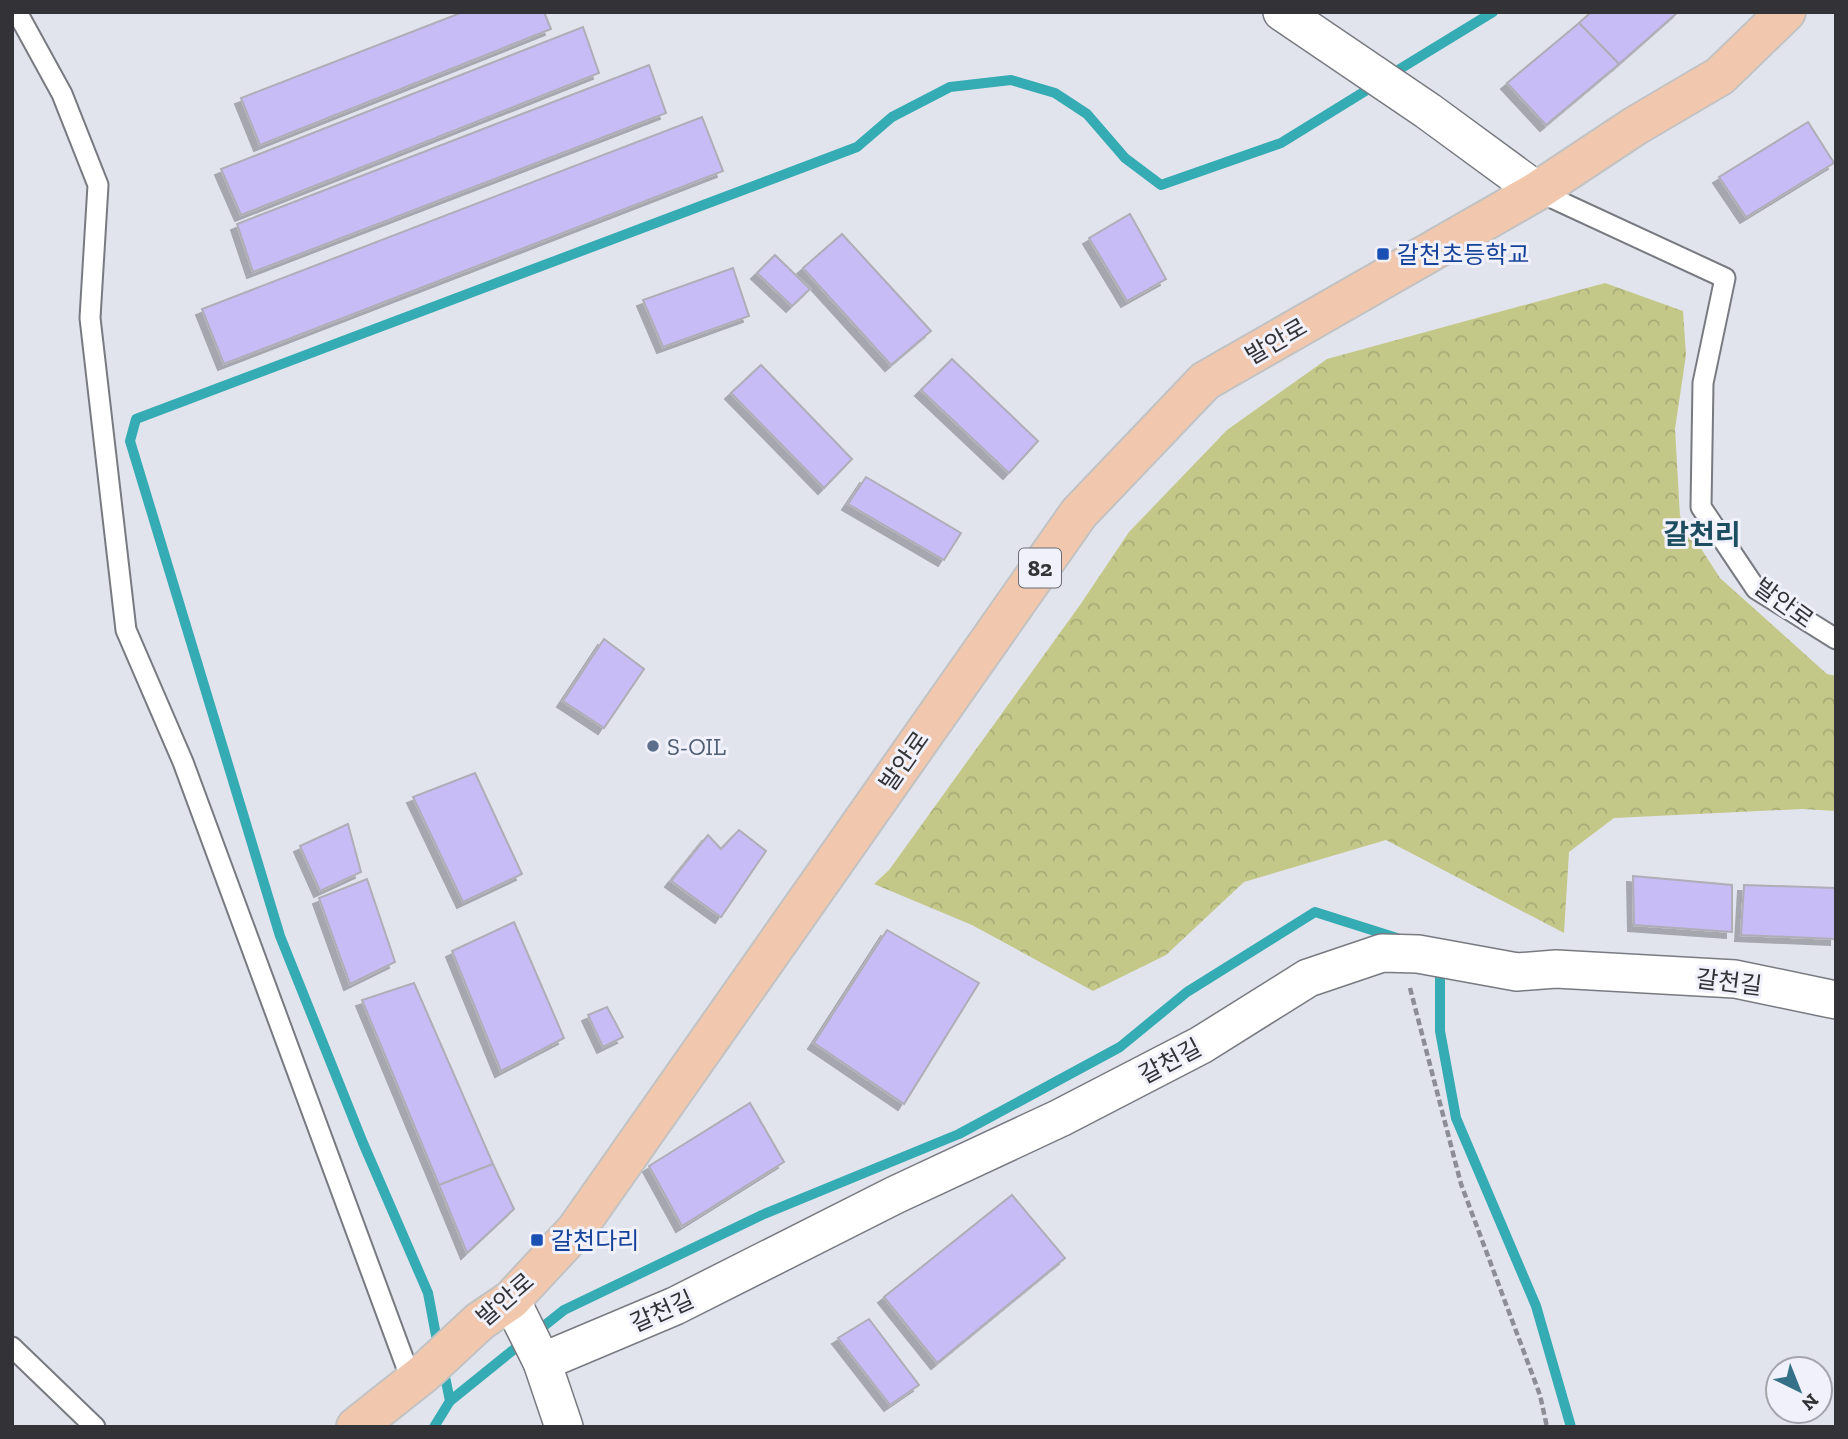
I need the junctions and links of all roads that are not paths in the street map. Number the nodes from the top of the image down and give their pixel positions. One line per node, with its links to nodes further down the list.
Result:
1 (18, 12): 9 (lane)
2 (1282, 12): 4 (street, 발안로)
3 (1786, 12): 4 (main road, 발안로 / 82)
4 (1537, 191): 5 (lane, 발안로); 7 (main road, 발안로 / 82)
5 (1836, 639)
6 (1836, 1000): 7 (street, 갈천길)
7 (528, 1332): 9 (main road, 발안로 / 82); 12 (street)
8 (12, 1347): 10 (lane)
9 (418, 1377): 11 (main road, 발안로 / 82)
10 (95, 1427)
11 (356, 1427)
12 (564, 1427)

